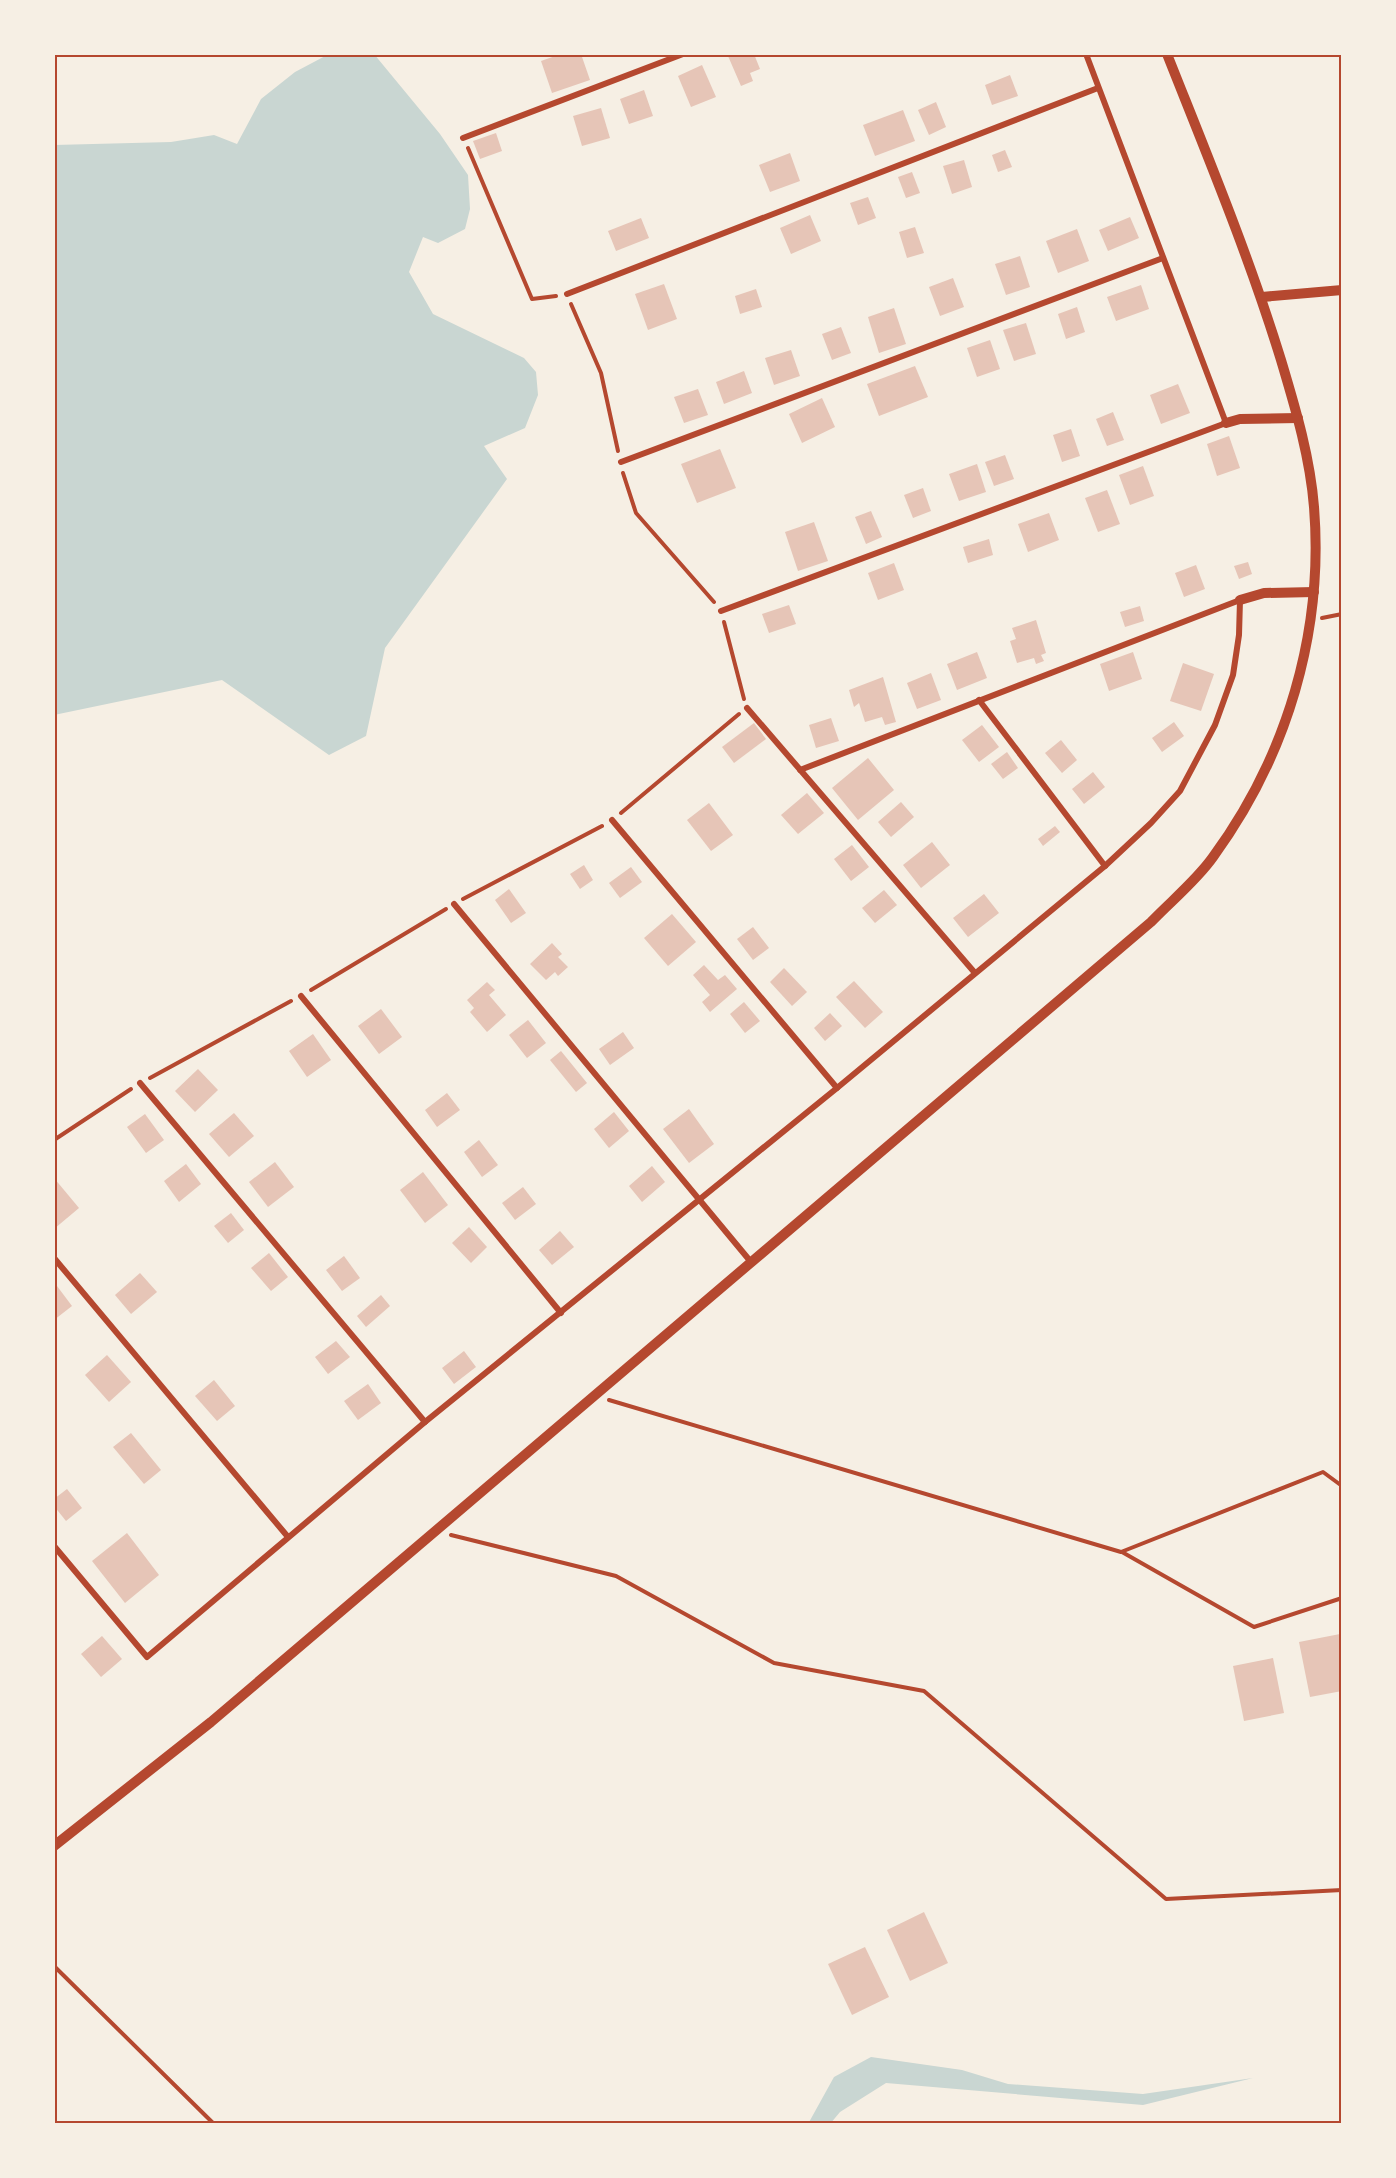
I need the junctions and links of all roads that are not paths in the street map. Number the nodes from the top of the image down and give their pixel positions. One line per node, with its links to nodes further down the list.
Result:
1 (683, 54): 5 (street)
2 (1086, 54): 4 (street)
3 (1167, 54): 9 (street)
4 (1098, 87): 6 (street); 8 (street)
5 (463, 138)
6 (1163, 258): 11 (street); 12 (street)
7 (1342, 290): 9 (street)
8 (567, 294)
9 (1262, 297): 10 (street)
10 (1298, 418): 11 (street); 13 (street)
11 (1226, 423): 15 (street)
12 (621, 462)
13 (1314, 592): 14 (street); 28 (street)
14 (1240, 600): 16 (street); 20 (street)
15 (721, 611)
16 (979, 700): 18 (street); 20 (street)
17 (747, 708): 18 (street)
18 (800, 770): 22 (street)
19 (612, 820): 25 (street)
20 (1104, 866): 22 (street)
21 (454, 904): 26 (street)
22 (975, 974): 25 (street)
23 (301, 996): 29 (street)
24 (140, 1083): 30 (street)
25 (837, 1088): 26 (street)
26 (697, 1200): 28 (street); 29 (street)
27 (54, 1258): 31 (street)
28 (751, 1262): 33 (street)
29 (561, 1313): 30 (street)
30 (425, 1422): 31 (street)
31 (288, 1537): 32 (street)
32 (54, 1546)
33 (56, 1840)

